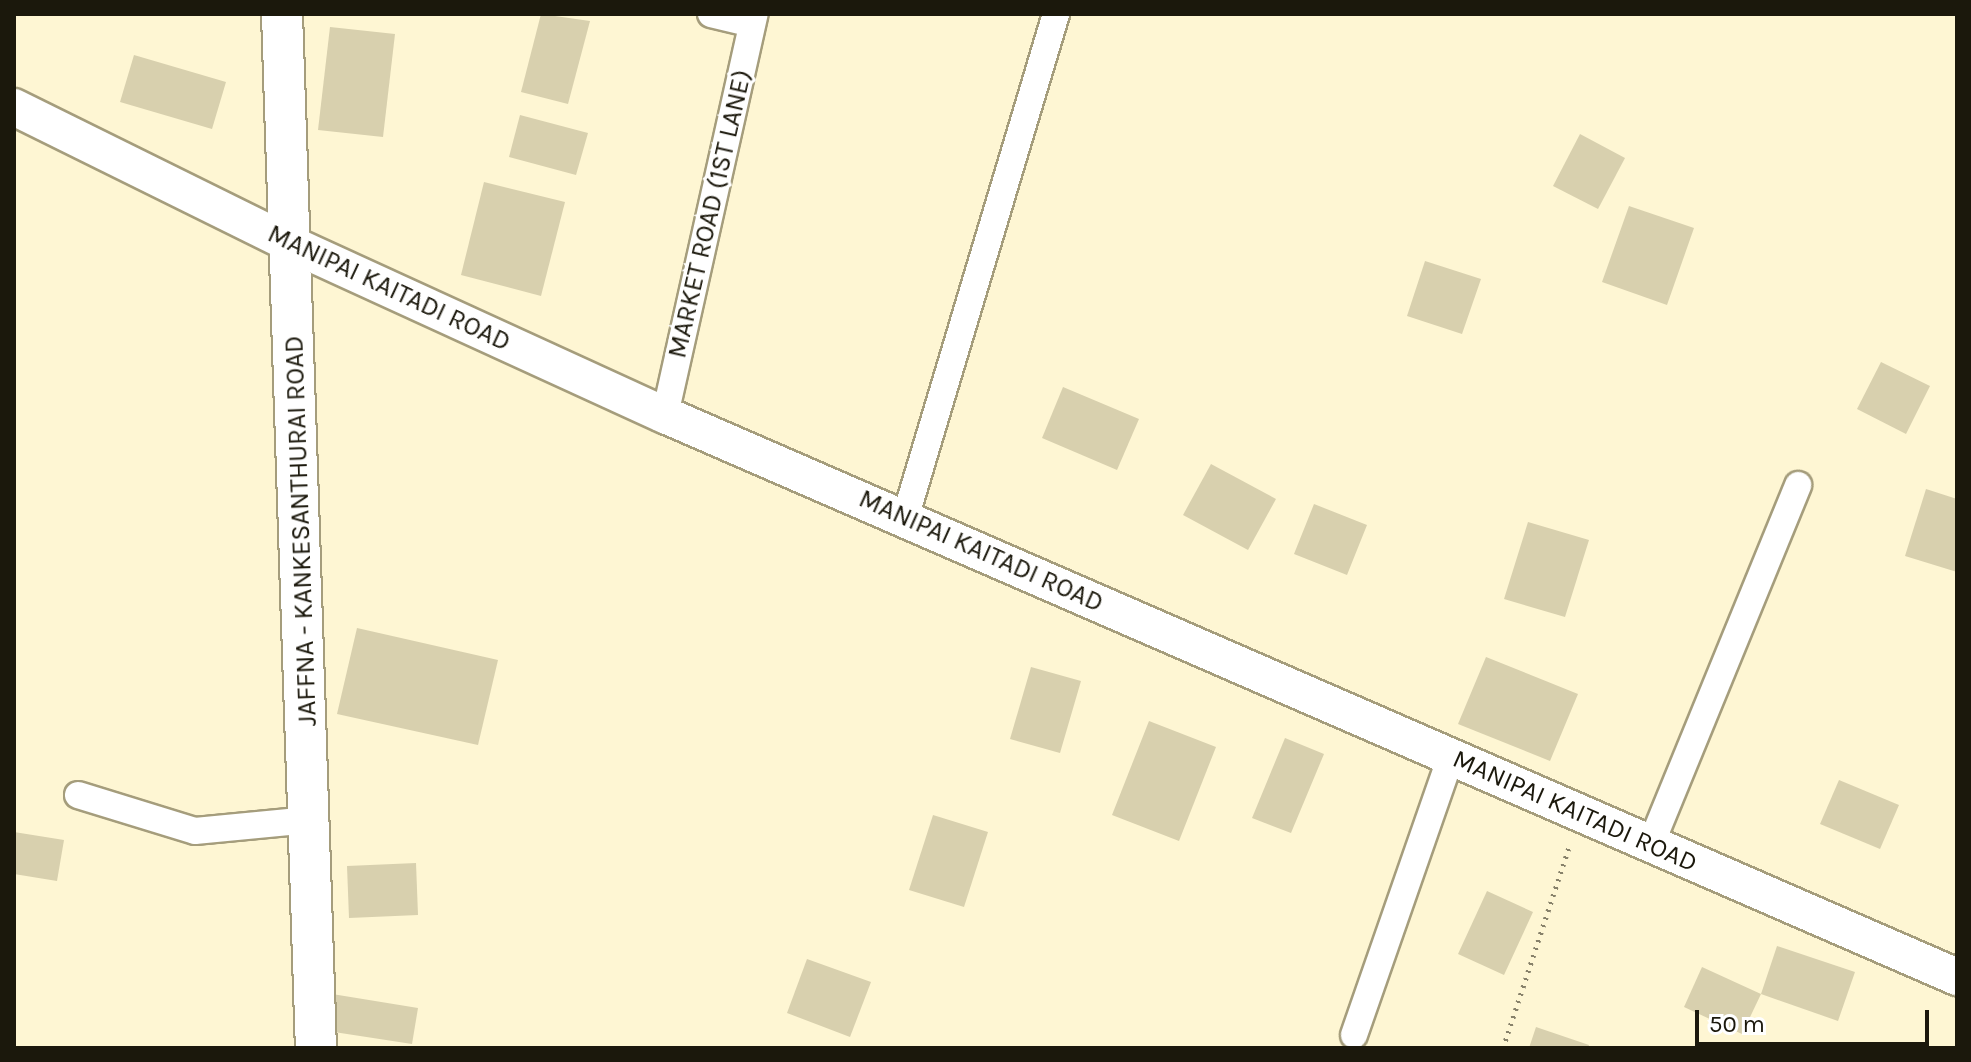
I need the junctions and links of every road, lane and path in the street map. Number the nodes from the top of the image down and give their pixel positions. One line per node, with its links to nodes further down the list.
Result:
1 (282, 14): 6 (main road, JAFFNA - KANKESANTHURAI ROAD)
2 (711, 14): 4 (street)
3 (1056, 14): 9 (street)
4 (754, 19): 7 (street, MARKET ROAD (1ST LANE))
5 (14, 107): 6 (main road, MANIPAI KAITADI ROAD)
6 (293, 245): 7 (main road, MANIPAI KAITADI ROAD); 13 (main road, JAFFNA - KANKESANTHURAI ROAD)
7 (665, 415): 9 (main road, MANIPAI KAITADI ROAD)
8 (1798, 485): 14 (street)
9 (905, 518): 10 (main road, MANIPAI KAITADI ROAD)
10 (1451, 756): 12 (main road, MANIPAI KAITADI ROAD); 16 (street)
11 (78, 795): 13 (street)
12 (1580, 813): 14 (main road, MANIPAI KAITADI ROAD); 18 (path)
13 (309, 820): 17 (main road, JAFFNA - KANKESANTHURAI ROAD)
14 (1651, 844): 15 (main road, MANIPAI KAITADI ROAD)
15 (1957, 977)
16 (1354, 1035)
17 (316, 1048)
18 (1503, 1048)

